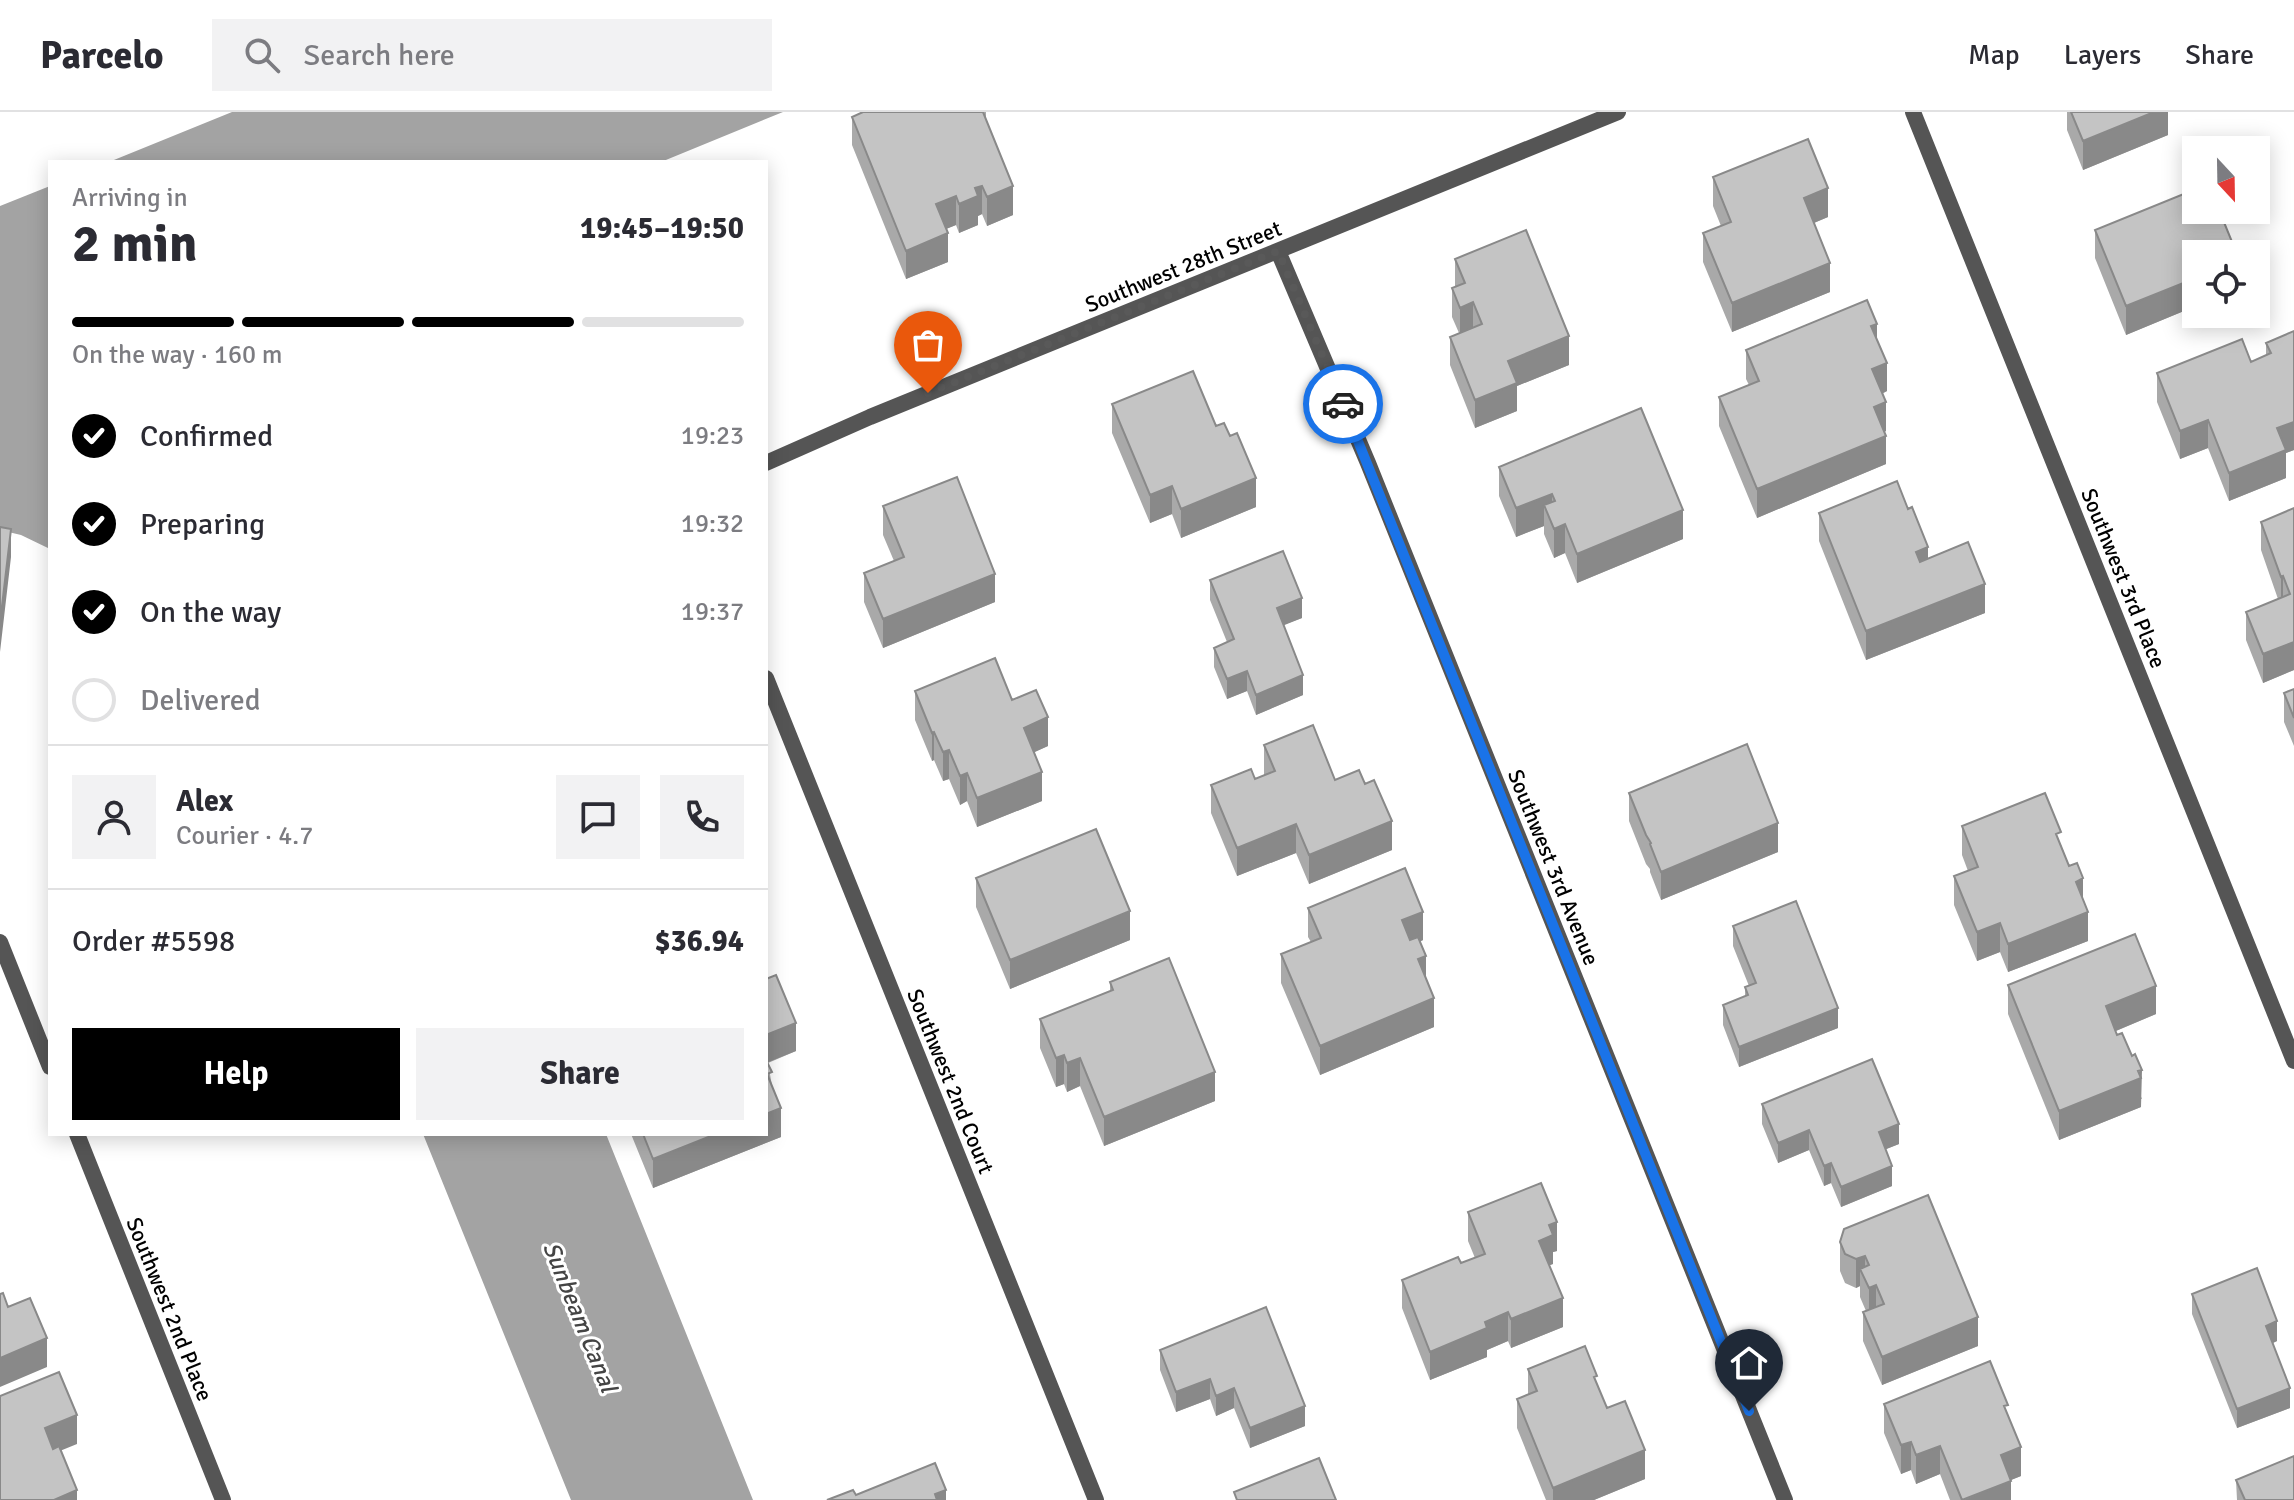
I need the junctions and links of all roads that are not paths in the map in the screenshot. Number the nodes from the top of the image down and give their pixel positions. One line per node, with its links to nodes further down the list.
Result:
1 (1618, 112): 3 (street, Southwest 28th Street)
2 (1913, 112): 7 (street, Southwest 3rd Place)
3 (1278, 251): 4 (street, Southwest 28th Street); 12 (street, Southwest 3rd Avenue)
4 (768, 462)
5 (768, 683): 11 (street, Southwest 2nd Court)
6 (0, 942): 8 (street)
7 (2294, 1061)
8 (48, 1062)
9 (78, 1136): 10 (street, Southwest 2nd Place)
10 (223, 1500)
11 (1096, 1500)
12 (1785, 1500)

